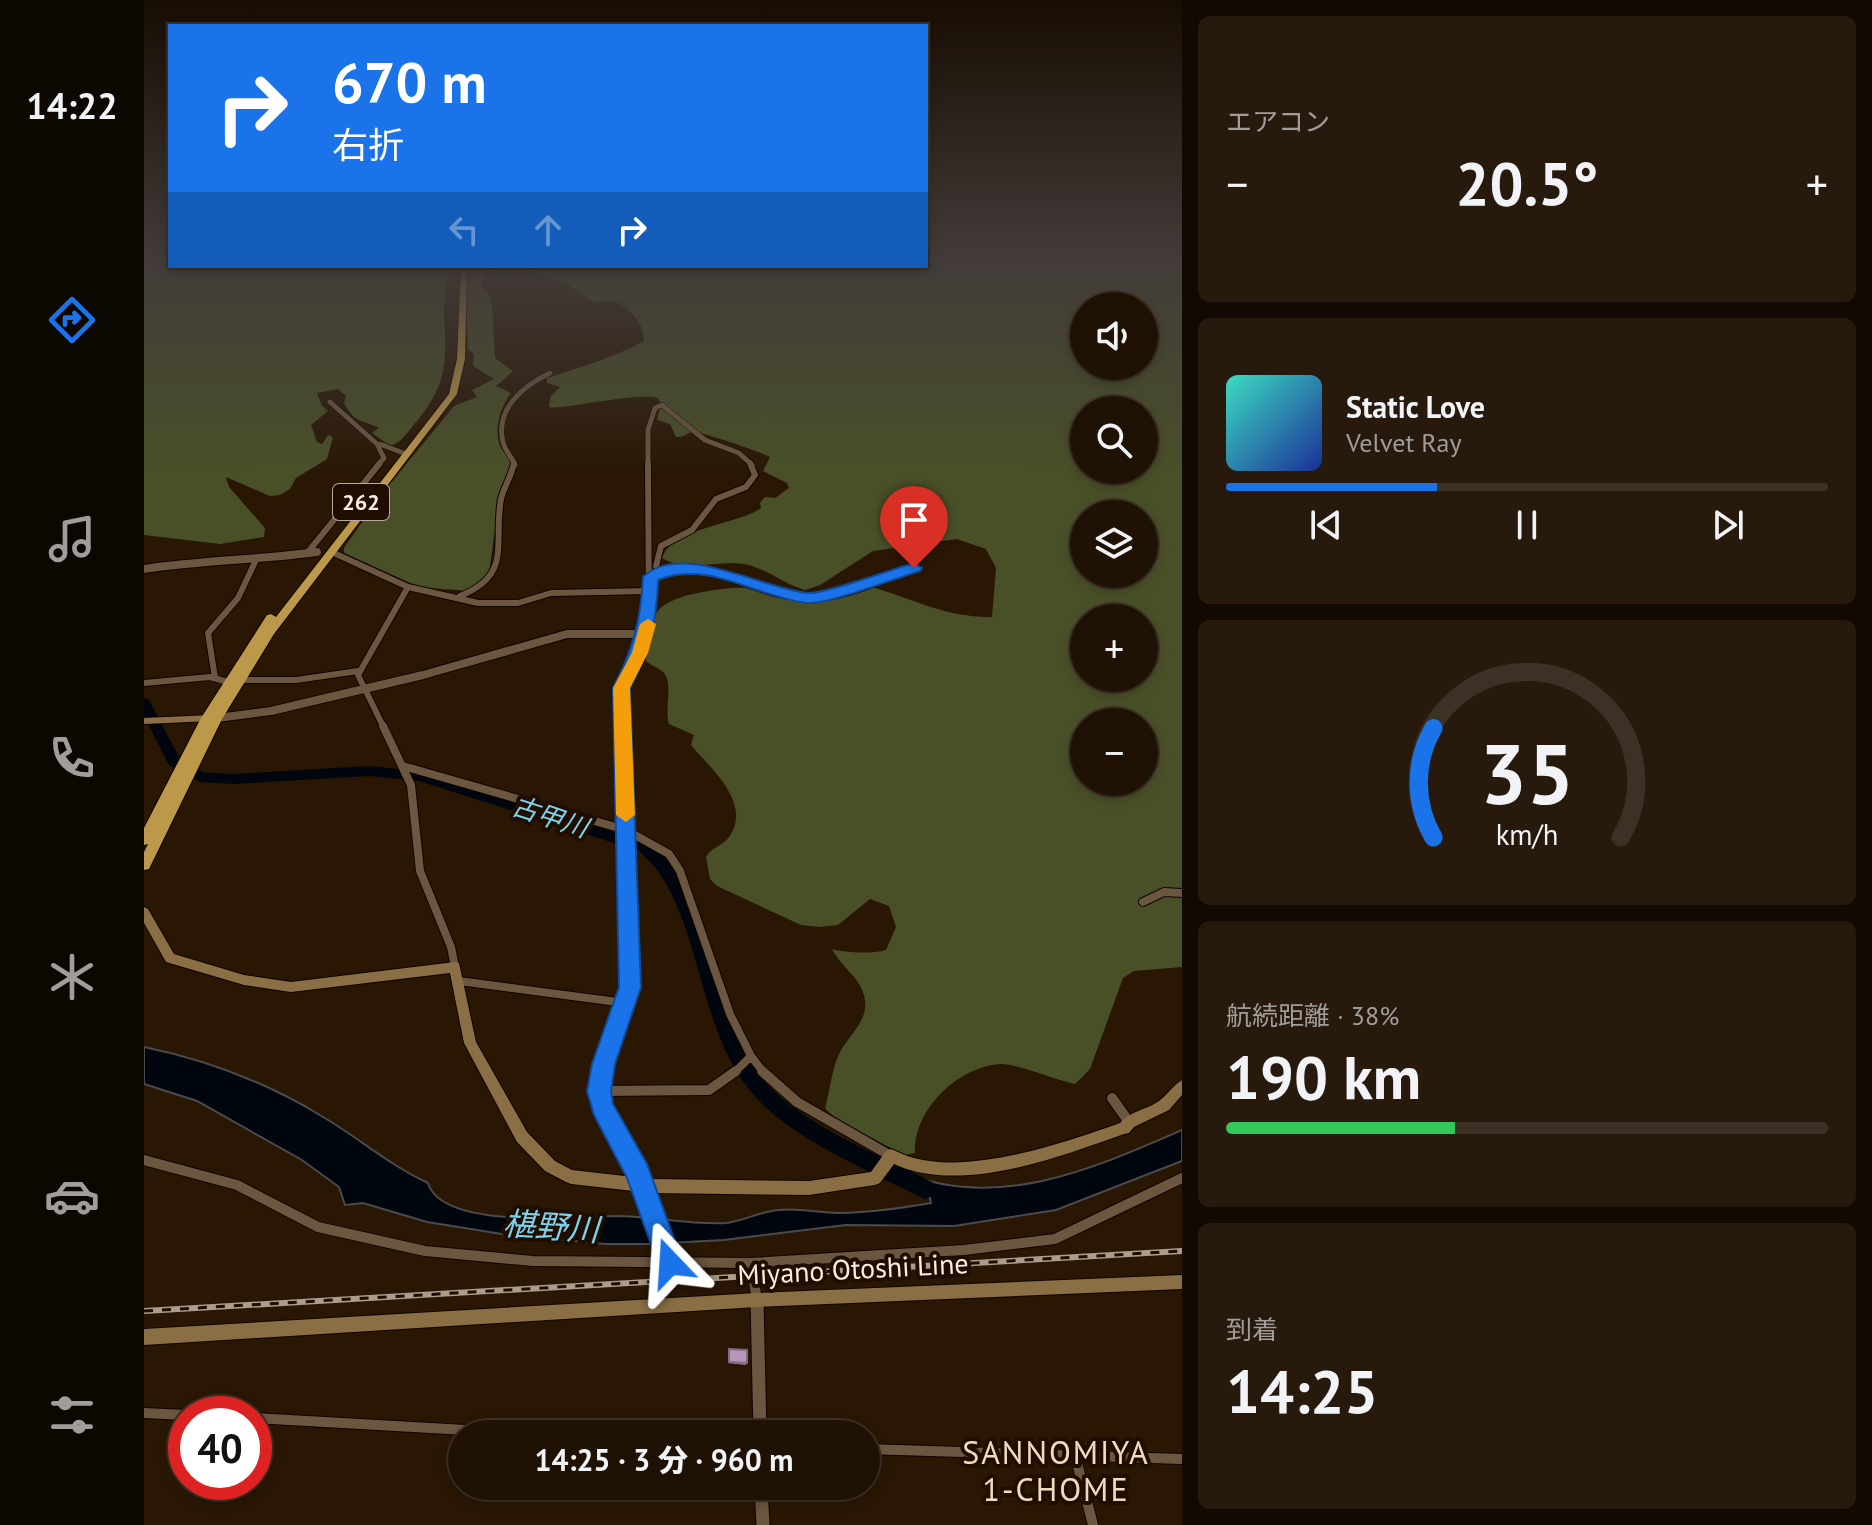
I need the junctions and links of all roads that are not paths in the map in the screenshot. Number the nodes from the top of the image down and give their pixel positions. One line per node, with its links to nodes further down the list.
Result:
1 (455, 335): 5 (highway, 262)
2 (550, 373): 15 (street)
3 (330, 402): 4 (street)
4 (377, 444): 5 (street); 6 (street)
5 (402, 453): 19 (highway, 262); 20 (highway, 262)
6 (312, 552): 8 (street)
7 (336, 554): 13 (street)
8 (256, 560): 10 (street); 18 (street)
9 (914, 568): 11 (street)
10 (144, 569)
11 (659, 572): 12 (street); 12 (street)
12 (650, 577): 14 (street)
13 (408, 587): 15 (street); 17 (street)
14 (649, 591): 15 (street); 16 (street)
15 (460, 596)
16 (644, 634): 22 (street); 27 (street)
17 (358, 671): 19 (street); 22 (street)
18 (215, 678): 20 (street); 21 (street)
19 (240, 680): 23 (highway, 262)
20 (228, 682): 23 (highway, 262)
21 (144, 683)
22 (363, 686): 23 (street); 25 (street)
23 (212, 718): 24 (main road); 26 (highway, 262)
24 (144, 721)
25 (404, 767): 27 (street); 33 (street)
26 (183, 776): 28 (highway, 262); 29 (highway, 262)
27 (626, 831): 35 (street); 36 (street)
28 (144, 840)
29 (144, 865)
30 (1182, 893): 31 (street)
31 (1143, 902)
32 (144, 912): 33 (main road)
33 (455, 967): 34 (main road)
34 (459, 981): 35 (street); 44 (main road)
35 (625, 1003): 38 (street)
36 (750, 1058): 38 (street); 41 (street)
37 (1182, 1086): 40 (main road)
38 (599, 1091): 44 (street)
39 (1112, 1098): 40 (street)
40 (1129, 1122): 41 (main road)
41 (889, 1157): 44 (main road)
42 (144, 1160): 45 (street)
43 (1182, 1178): 46 (street)
44 (642, 1187): 45 (street)
45 (669, 1260): 46 (street)
46 (751, 1263): 48 (street)
47 (1182, 1282): 48 (main road, Miyano Otoshi Line)
48 (757, 1300): 49 (main road, Miyano Otoshi Line); 53 (street)
49 (144, 1337)
50 (144, 1413): 51 (street)
51 (168, 1414)
52 (272, 1419): 54 (street)
53 (760, 1420)
54 (448, 1429)
55 (880, 1449): 56 (street)
56 (1075, 1455): 57 (street); 60 (street)
57 (1182, 1459)
58 (762, 1500): 59 (street)
59 (763, 1525)
60 (1093, 1525)

